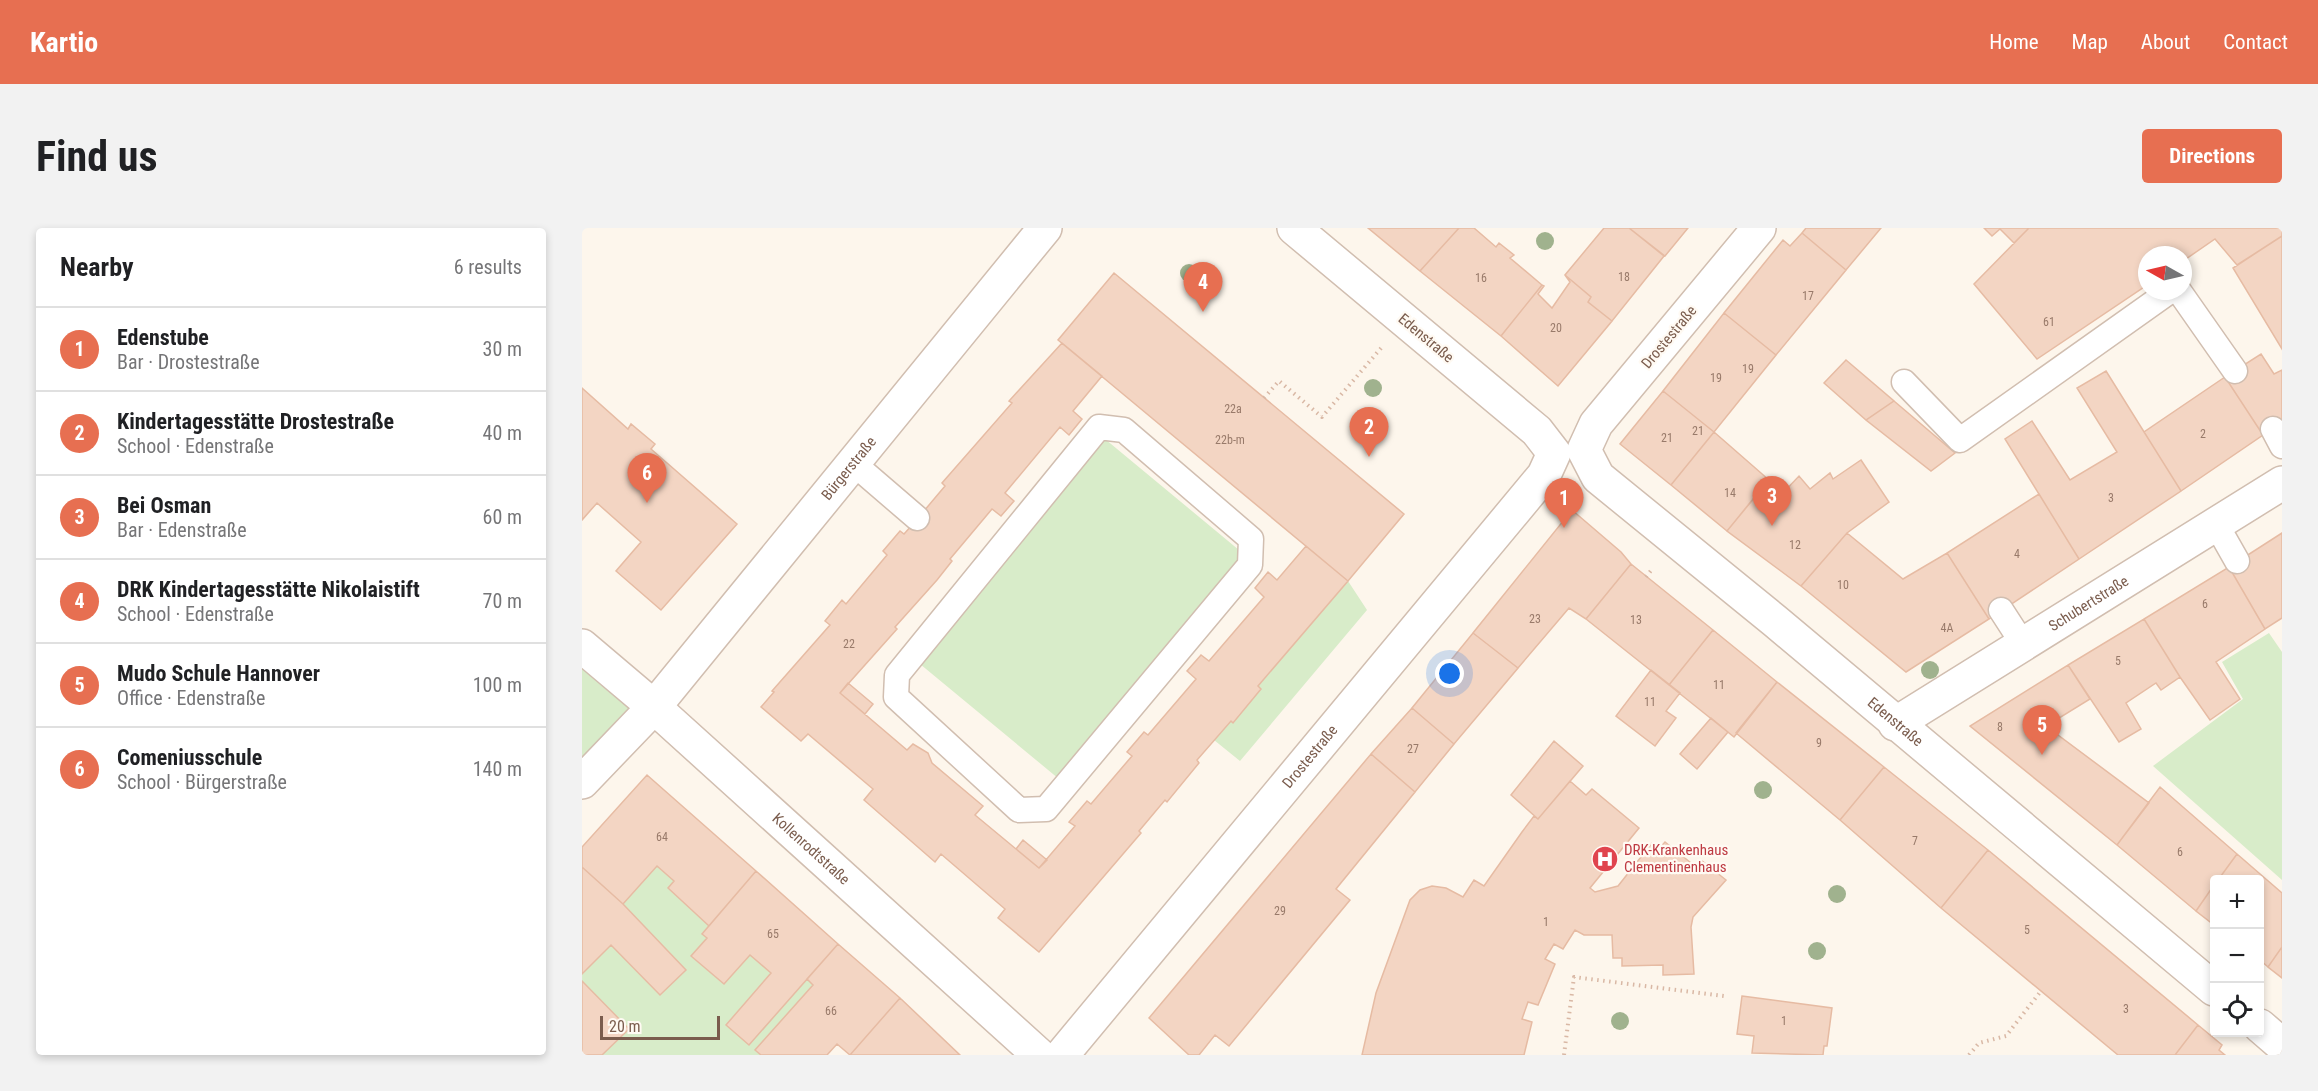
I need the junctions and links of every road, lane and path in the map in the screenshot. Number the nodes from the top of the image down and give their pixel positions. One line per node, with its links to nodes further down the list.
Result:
1 (1045, 228): 11 (street, Bürgerstraße)
2 (1294, 228): 6 (street, Edenstraße)
3 (1759, 228): 10 (street, Drostestraße)
4 (2157, 300): 8 (lane)
5 (2185, 300): 7 (lane)
6 (1405, 320): 9 (path); 10 (street, Edenstraße)
7 (2235, 371)
8 (1904, 381)
9 (1264, 398)
10 (1569, 452): 21 (street, Edenstraße); 29 (street, Drostestraße)
11 (853, 463): 13 (lane); 20 (street, Bürgerstraße)
12 (2282, 483): 14 (street, Schubertstraße)
13 (917, 518)
14 (2216, 524): 15 (lane); 17 (street, Schubertstraße)
15 (2237, 561)
16 (2001, 610): 17 (lane)
17 (2023, 644): 21 (street, Schubertstraße)
18 (582, 646): 20 (street, Kollenrodtstraße)
19 (897, 675): 19 (lane)
20 (654, 707): 22 (street, Bürgerstraße); 28 (street, Kollenrodtstraße)
21 (1895, 724): 23 (street, Edenstraße)
22 (582, 782)
23 (2210, 986)
24 (2041, 991): 31 (path)
25 (1724, 996): 30 (path)
26 (2264, 1030): 27 (street)
27 (2282, 1045)
28 (1039, 1055)
29 (1062, 1055)
30 (1564, 1055)
31 (1969, 1055)

